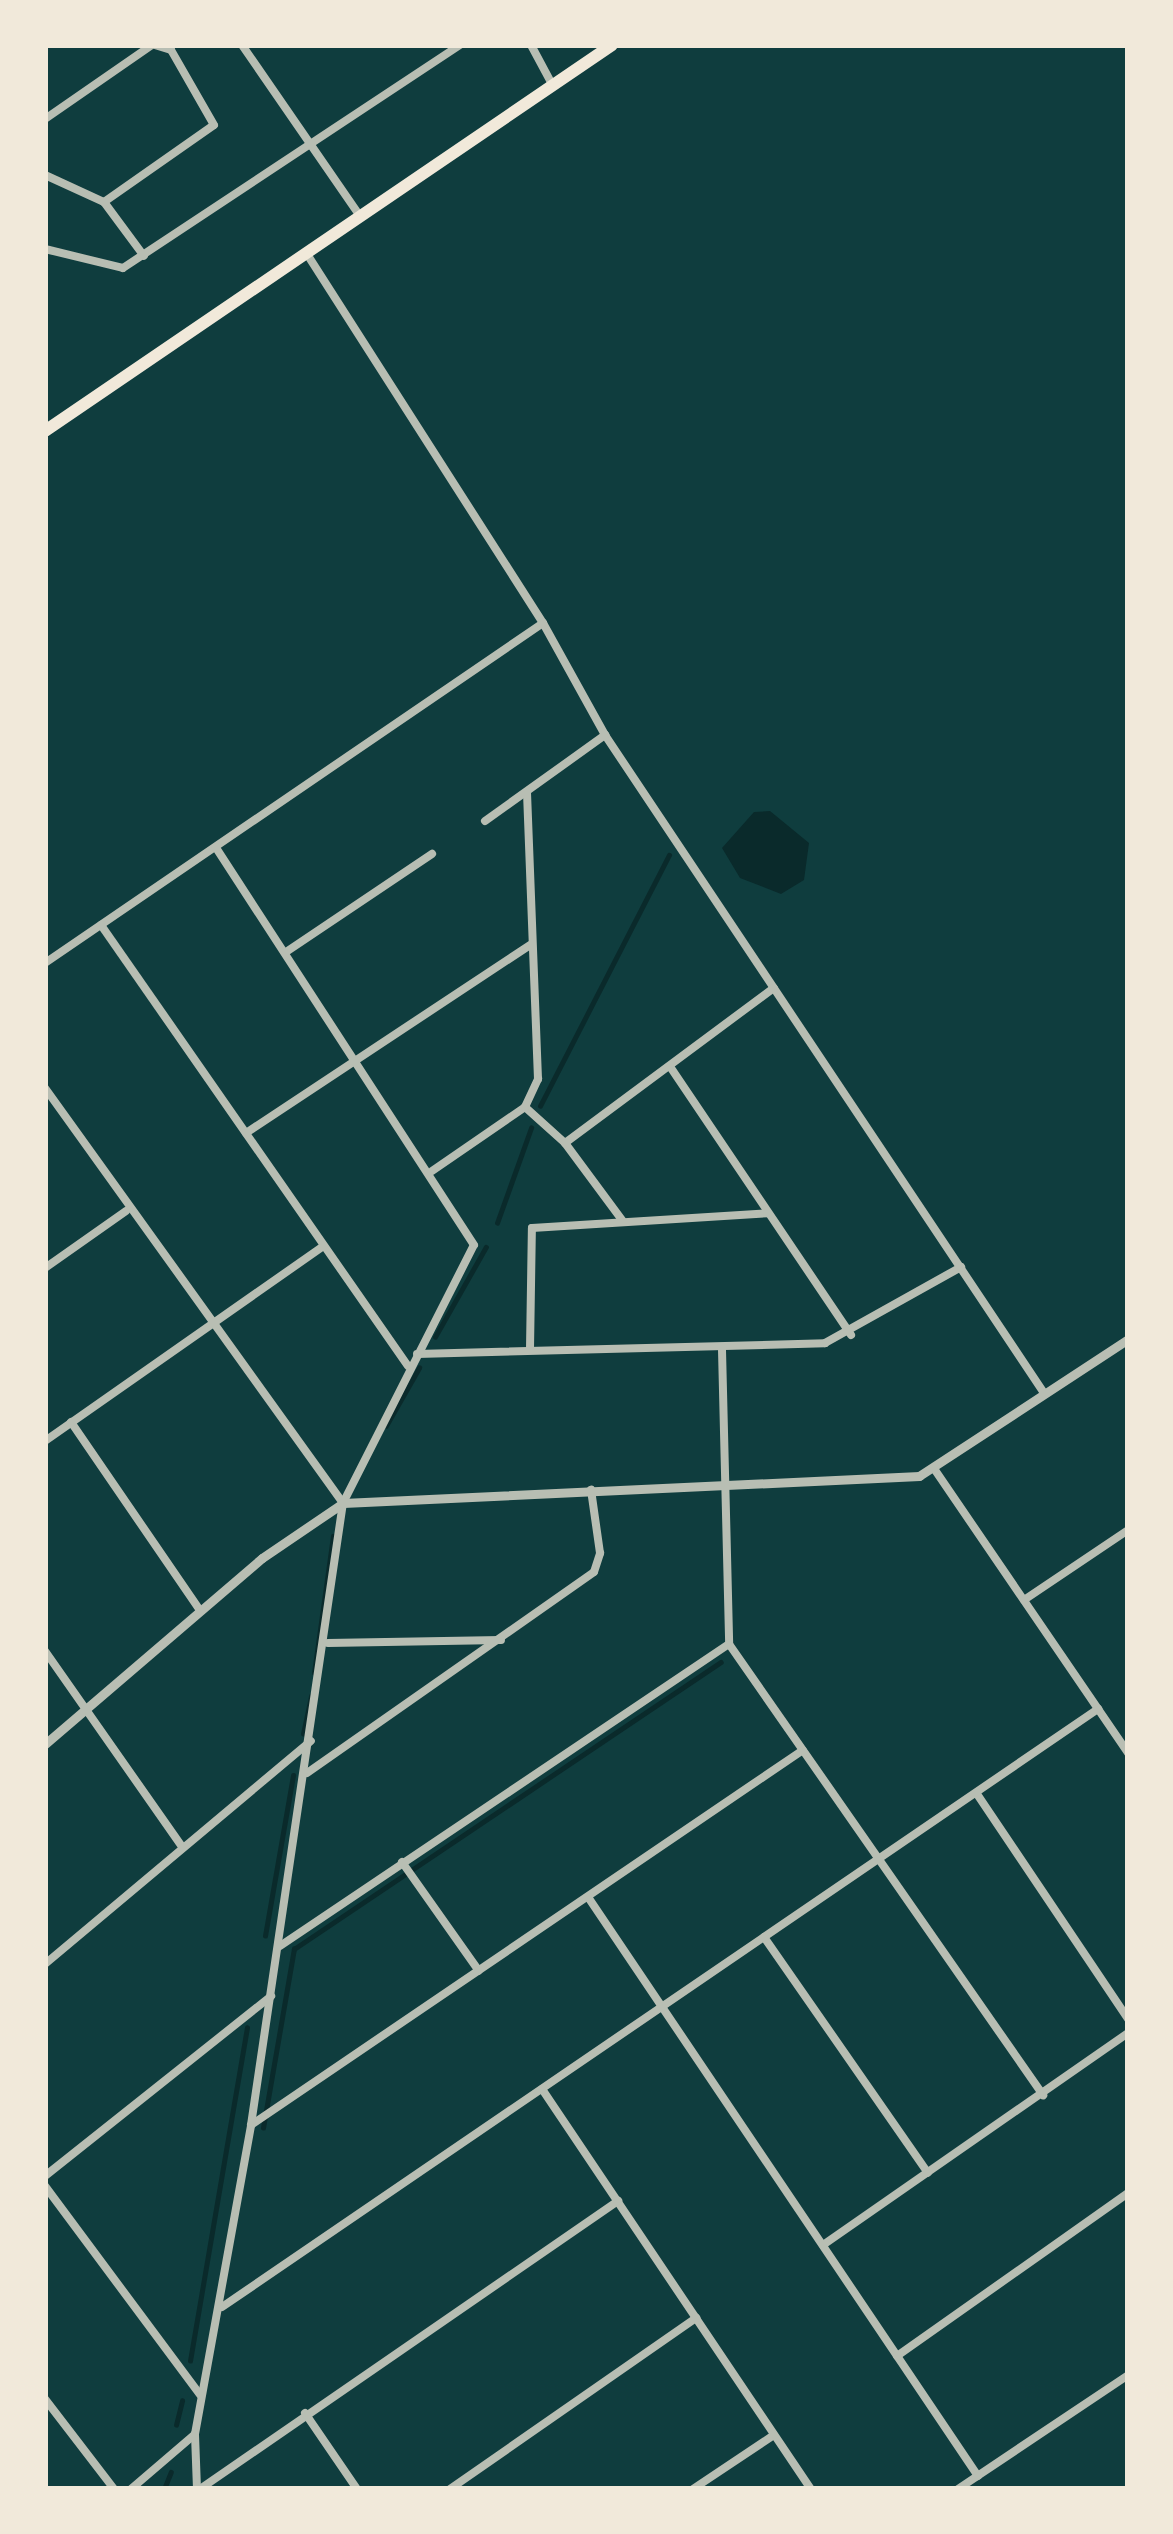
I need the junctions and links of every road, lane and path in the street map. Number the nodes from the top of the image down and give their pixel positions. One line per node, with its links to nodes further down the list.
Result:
1 (137, 45): 7 (street)
2 (154, 45): 7 (street); 12 (street)
3 (242, 45): 10 (street)
4 (460, 45): 10 (street)
5 (530, 45): 8 (street)
6 (612, 45): 8 (highway)
7 (130, 61): 9 (street)
8 (553, 86): 13 (highway)
9 (45, 118)
10 (306, 146): 13 (street); 16 (street)
11 (45, 175): 12 (street)
12 (104, 202): 16 (street)
13 (360, 217): 15 (highway)
14 (45, 249): 16 (street)
15 (307, 254): 17 (highway); 18 (street)
16 (143, 256)
17 (45, 431)
18 (543, 623): 19 (street); 22 (street)
19 (605, 735): 20 (street); 28 (street)
20 (527, 792): 21 (street); 25 (street)
21 (485, 821)
22 (217, 847): 24 (street); 26 (street)
23 (432, 854): 26 (street)
24 (101, 925): 27 (street); 33 (street)
25 (530, 945): 29 (street); 32 (street)
26 (286, 952): 29 (street)
27 (45, 963)
28 (774, 988): 30 (street); 40 (street)
29 (358, 1060): 33 (street); 35 (street)
30 (671, 1067): 34 (street); 37 (street)
31 (45, 1088): 36 (street)
32 (525, 1107): 34 (street); 35 (street)
33 (246, 1133): 39 (street)
34 (566, 1143): 38 (street)
35 (432, 1171): 47 (street)
36 (126, 1211): 41 (street); 42 (street)
37 (768, 1213): 38 (street); 43 (street)
38 (623, 1221): 45 (street)
39 (324, 1246): 42 (street); 48 (street)
40 (961, 1267): 43 (street); 49 (street)
41 (45, 1268)
42 (209, 1326): 50 (street); 55 (street)
43 (851, 1335): 46 (street)
44 (1128, 1340): 49 (street)
45 (530, 1348): 46 (street); 47 (street)
46 (722, 1350): 53 (street)
47 (416, 1354): 48 (street)
48 (409, 1367): 55 (street)
49 (1044, 1393): 52 (street)
50 (70, 1422): 51 (street); 58 (street)
51 (45, 1441)
52 (935, 1471): 53 (street); 57 (street)
53 (724, 1483): 54 (street); 61 (street)
54 (591, 1488): 55 (street); 59 (street)
55 (343, 1503): 58 (street); 60 (street)
56 (1128, 1530): 57 (street)
57 (1024, 1600): 64 (street)
58 (199, 1609): 63 (street)
59 (503, 1640): 60 (street); 69 (street)
60 (328, 1643): 65 (street)
61 (730, 1644): 67 (street); 73 (street)
62 (45, 1651): 63 (street)
63 (85, 1708): 66 (street); 71 (street)
64 (1098, 1709): 68 (street); 70 (street)
65 (312, 1740): 69 (street); 71 (street)
66 (45, 1744)
67 (803, 1750): 72 (street); 74 (street)
68 (1128, 1753)
69 (307, 1773): 76 (street)
70 (977, 1794): 72 (street); 81 (street)
71 (181, 1846): 77 (street)
72 (879, 1858): 75 (street); 84 (street)
73 (402, 1862): 76 (street); 78 (street)
74 (588, 1897): 78 (street); 80 (street)
75 (764, 1937): 80 (street); 86 (street)
76 (280, 1946): 79 (street)
77 (45, 1964)
78 (478, 1971): 85 (street)
79 (272, 1995): 85 (street); 87 (street)
80 (662, 2006): 83 (street); 91 (street)
81 (1128, 2019)
82 (1128, 2033): 84 (street)
83 (542, 2089): 90 (street); 92 (street)
84 (1043, 2095): 86 (street)
85 (251, 2125): 92 (street)
86 (928, 2173): 91 (street)
87 (45, 2176)
88 (45, 2186): 96 (street)
89 (1128, 2193): 94 (street)
90 (618, 2201): 93 (street); 98 (street)
91 (823, 2245): 94 (street)
92 (222, 2307): 96 (street)
93 (696, 2318): 100 (street); 106 (street)
94 (897, 2356): 101 (street)
95 (1128, 2375): 101 (street)
96 (201, 2397): 99 (street)
97 (45, 2399): 102 (street)
98 (305, 2413): 104 (street); 105 (street)
99 (195, 2434): 103 (street); 104 (street)
100 (774, 2434): 107 (street); 108 (street)
101 (978, 2476): 109 (street)
102 (114, 2489)
103 (131, 2489)
104 (198, 2489)
105 (357, 2489)
106 (450, 2489)
107 (694, 2489)
108 (811, 2489)
109 (958, 2489)

